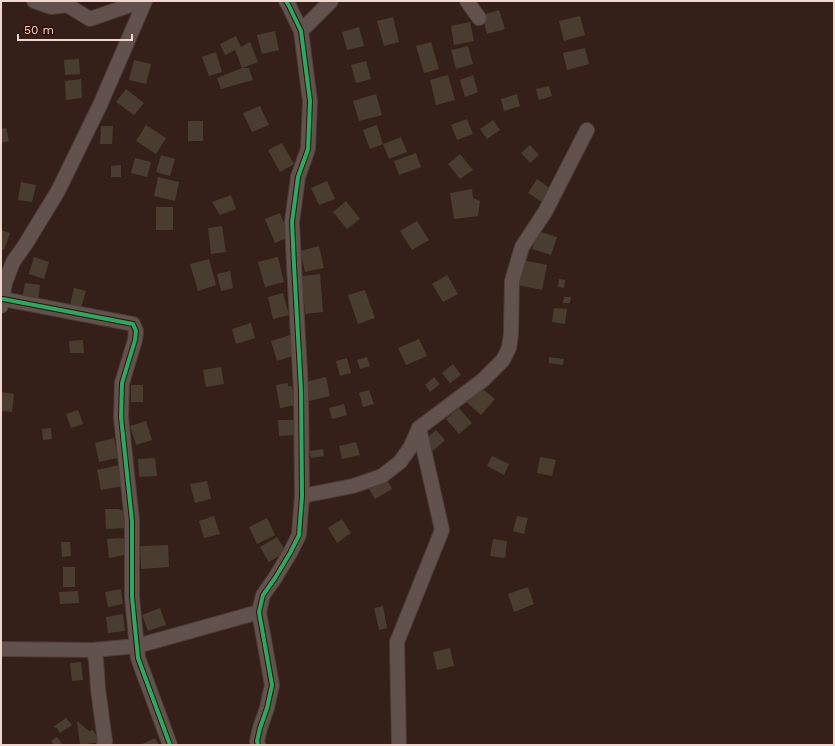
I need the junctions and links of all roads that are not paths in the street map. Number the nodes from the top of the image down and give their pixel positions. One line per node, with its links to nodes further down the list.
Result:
1 (34, 1): 2 (street)
2 (142, 1)
3 (145, 1): 10 (street)
4 (286, 1): 8 (street)
5 (331, 1): 8 (street)
6 (467, 1): 7 (street)
7 (479, 18)
8 (301, 31): 12 (street)
9 (587, 130): 11 (street)
10 (2, 302): 14 (street)
11 (419, 428): 12 (street); 20 (street)
12 (302, 496): 13 (street)
13 (259, 612): 14 (street); 19 (street)
14 (137, 646): 16 (street); 18 (street)
15 (1, 649): 16 (street)
16 (93, 650): 17 (street)
17 (104, 745)
18 (170, 745)
19 (258, 745)
20 (398, 745)

